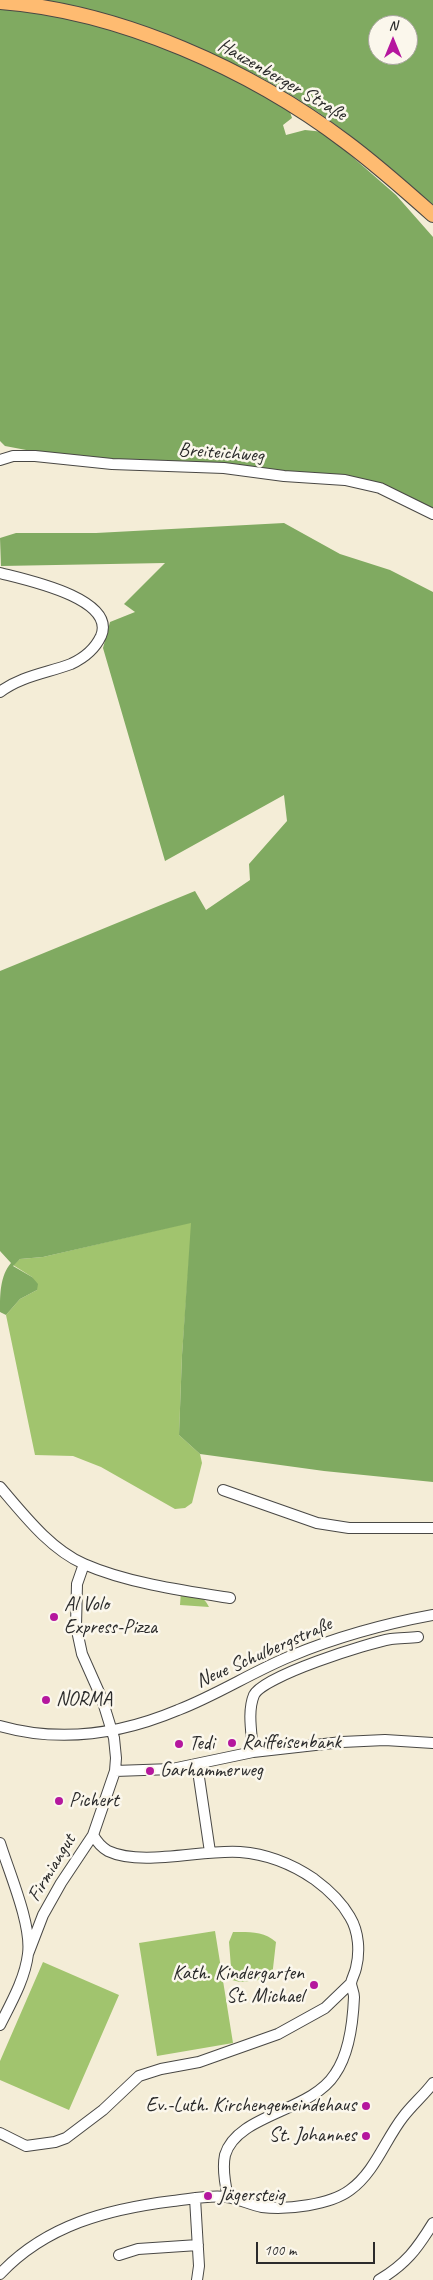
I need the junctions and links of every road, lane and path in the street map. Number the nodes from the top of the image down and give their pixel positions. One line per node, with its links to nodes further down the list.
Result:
1 (0, 2): 2 (main road, Hauzenberger Straße)
2 (433, 215)
3 (0, 460): 4 (street, Breiteichweg)
4 (433, 514)
5 (0, 573): 6 (street)
6 (0, 692)
7 (0, 1487): 10 (street)
8 (223, 1490): 9 (street)
9 (433, 1528)
10 (84, 1564): 11 (street); 15 (street, Firmiangut)
11 (230, 1598)
12 (433, 1615): 15 (street, Neue Schulbergstraße)
13 (418, 1637): 17 (street)
14 (0, 1726): 15 (street, Neue Schulbergstraße)
15 (111, 1731): 19 (street, Firmiangut)
16 (433, 1744): 17 (street)
17 (253, 1752): 18 (street)
18 (197, 1764): 19 (street); 22 (street)
19 (115, 1771): 20 (street, Firmiangut)
20 (93, 1835): 22 (street); 24 (street, Firmiangut)
21 (0, 1843): 23 (street, Firmiangut)
22 (210, 1852): 25 (street)
23 (3, 1864): 24 (street, Firmiangut)
24 (28, 1954): 26 (street, Firmiangut)
25 (351, 1983): 28 (street); 29 (street)
26 (0, 2025)
27 (433, 2083): 29 (street)
28 (0, 2133)
29 (228, 2197): 30 (street)
30 (195, 2198): 32 (street); 34 (street)
31 (433, 2223): 36 (street)
32 (198, 2245): 33 (street); 35 (street)
33 (119, 2255)
34 (0, 2274)
35 (197, 2280)
36 (379, 2280)

